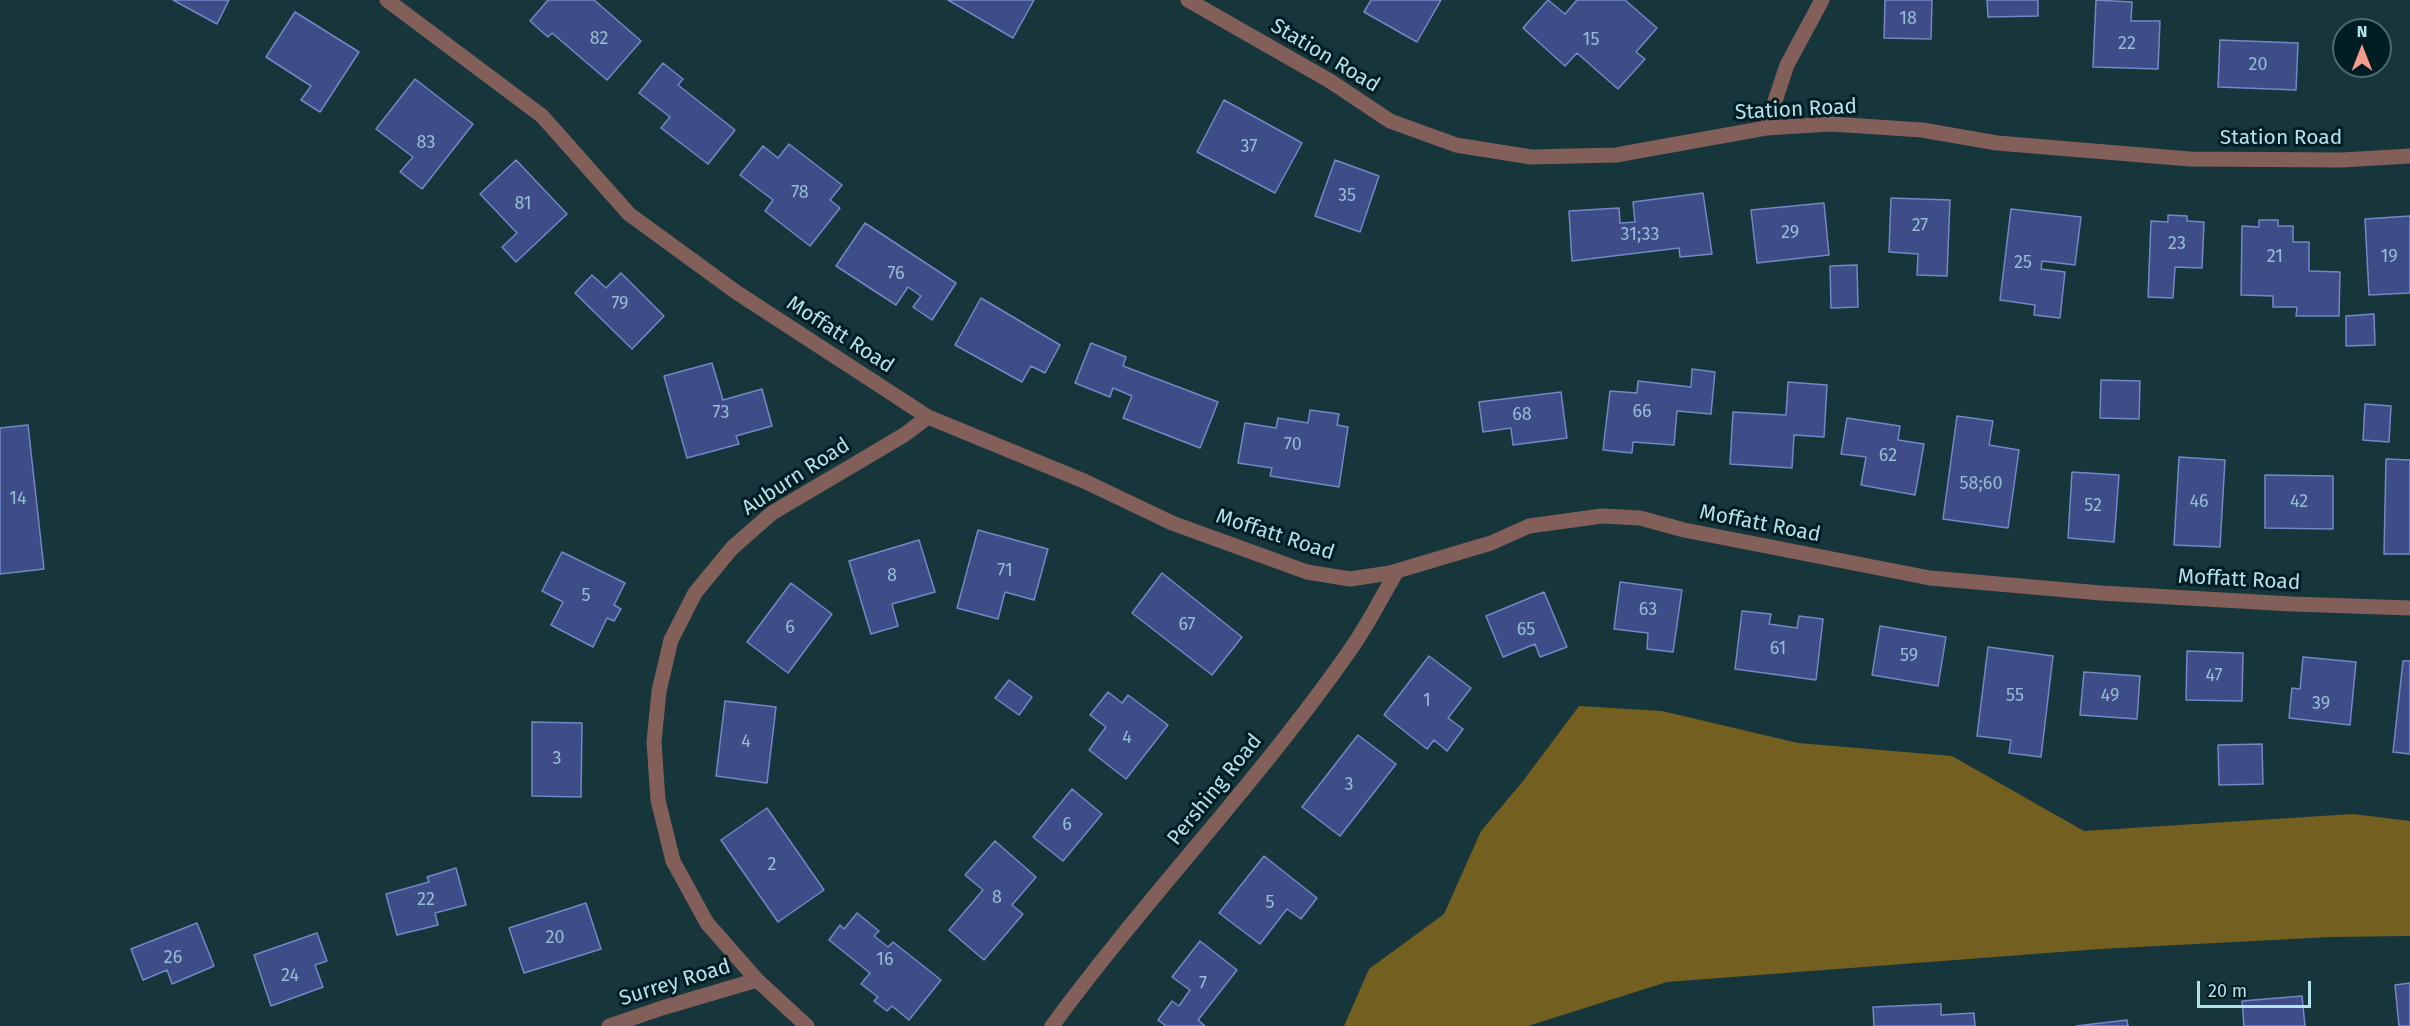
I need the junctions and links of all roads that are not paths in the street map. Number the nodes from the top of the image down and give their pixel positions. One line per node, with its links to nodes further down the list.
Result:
1 (387, 0): 6 (street, Moffatt Road)
2 (1188, 0): 4 (street, Station Road)
3 (1822, 0): 4 (street)
4 (1766, 128): 5 (street, Station Road)
5 (2410, 156)
6 (928, 417): 7 (street, Moffatt Road); 9 (street, Auburn Road)
7 (1397, 571): 8 (street, Moffatt Road); 12 (street, Pershing Road)
8 (2410, 608)
9 (757, 980): 10 (street, Surrey Road); 11 (street, Surrey Road)
10 (609, 1026)
11 (807, 1026)
12 (1052, 1026)

